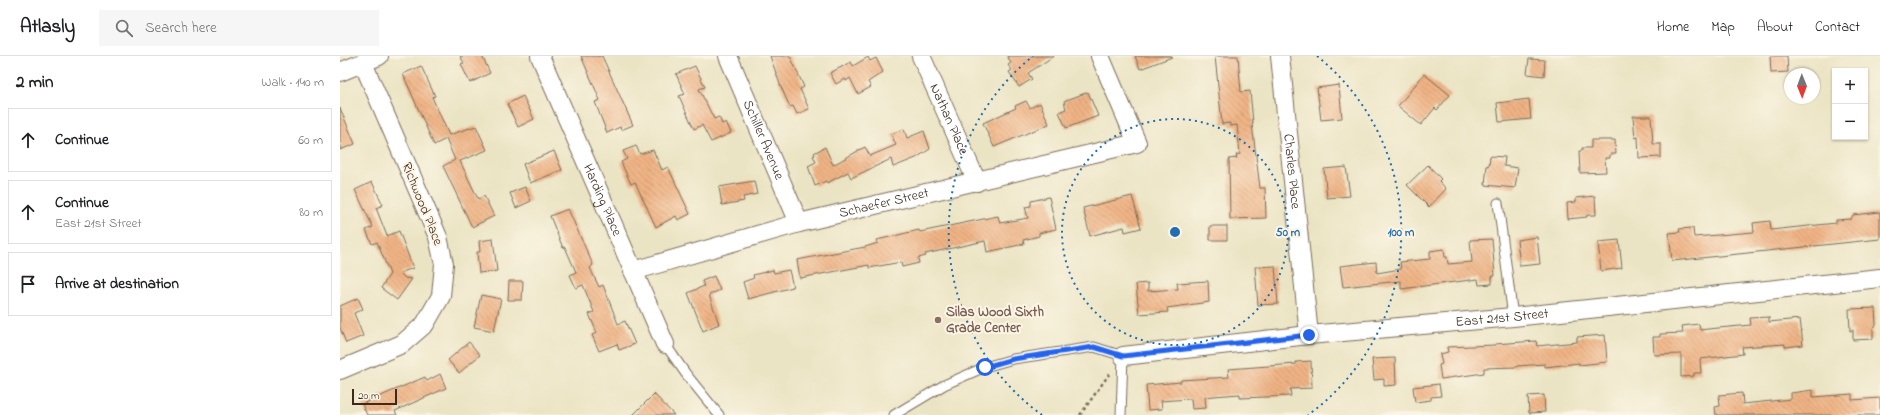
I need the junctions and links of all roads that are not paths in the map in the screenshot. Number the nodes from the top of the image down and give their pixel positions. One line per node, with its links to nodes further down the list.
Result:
1 (540, 56): 11 (street, Harding Place)
2 (728, 56): 10 (street, Schiller Avenue)
3 (921, 56): 8 (street, Nathan Place)
4 (1100, 56): 8 (street, Schaefer Street)
5 (1280, 56): 14 (street, Charles Place)
6 (371, 59): 7 (street); 17 (street, Richwood Place)
7 (340, 72)
8 (977, 182): 10 (street, Schaefer Street)
9 (1498, 203): 13 (lane)
10 (799, 224): 11 (street, Schaefer Street)
11 (633, 270): 15 (street, Harding Place)
12 (1880, 278): 13 (street, East 21st Street)
13 (1513, 317): 14 (street, East 21st Street)
14 (1309, 335): 16 (street, East 21st Street)
15 (665, 344): 18 (lane)
16 (1118, 362): 19 (lane); 20 (lane)
17 (340, 370)
18 (719, 415)
19 (894, 415)
20 (1121, 415)

